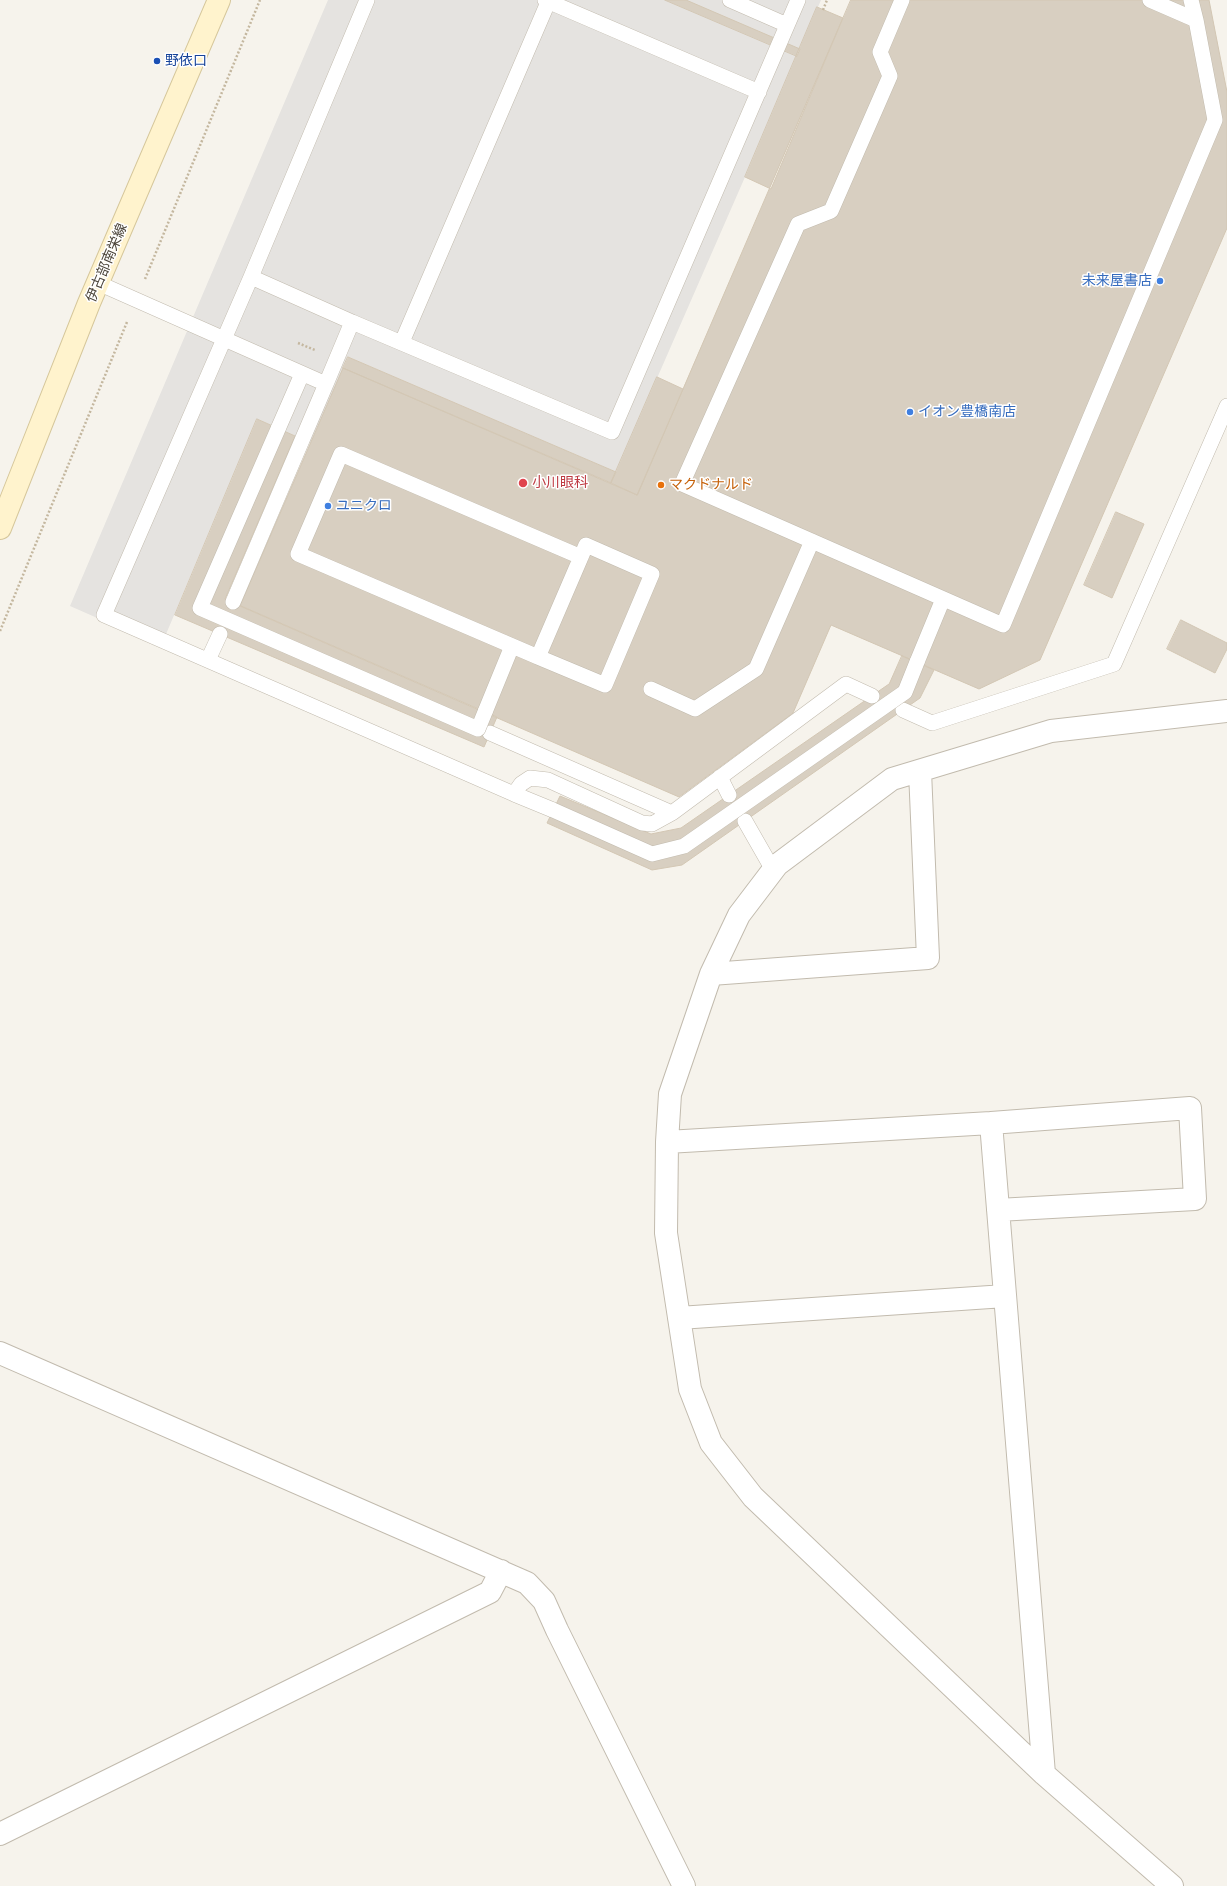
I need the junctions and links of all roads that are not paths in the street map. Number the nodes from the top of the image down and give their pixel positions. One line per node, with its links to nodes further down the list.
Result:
1 (219, 0): 13 (main road, 伊古部南栄線)
2 (367, 0): 12 (lane)
3 (547, 0): 11 (lane); 16 (lane)
4 (730, 0): 10 (lane)
5 (798, 0): 10 (lane)
6 (902, 0): 21 (lane)
7 (1150, 0): 9 (lane)
8 (1191, 0): 9 (lane)
9 (1196, 20): 23 (lane)
10 (788, 25): 11 (lane)
11 (759, 92): 16 (lane)
12 (251, 277): 14 (lane); 15 (lane)
13 (98, 283): 15 (lane); 20 (main road, 伊古部南栄線)
14 (352, 322): 16 (lane); 18 (lane)
15 (224, 339): 17 (lane); 28 (lane)
16 (402, 342)
17 (302, 374): 18 (lane); 26 (lane, bridge)
18 (326, 384): 24 (lane)
19 (1227, 406): 31 (lane)
20 (0, 526)
21 (812, 541): 23 (lane); 29 (lane)
22 (581, 557): 26 (lane); 27 (lane); 27 (lane)
23 (943, 599): 36 (lane, bridge)
24 (233, 602)
25 (220, 634): 28 (lane)
26 (512, 646): 27 (lane)
27 (538, 657)
28 (208, 660): 36 (lane)
29 (651, 689)
30 (872, 696): 35 (lane)
31 (903, 710)
32 (1227, 711): 34 (street)
33 (490, 733): 38 (lane)
34 (920, 771): 40 (street); 41 (street)
35 (720, 777): 37 (lane); 38 (lane)
36 (514, 794): 38 (lane)
37 (729, 794)
38 (672, 813)
39 (745, 821): 40 (lane)
40 (773, 870): 41 (street)
41 (711, 974): 43 (street)
42 (991, 1123): 43 (street); 44 (street); 44 (street)
43 (667, 1142): 46 (street)
44 (998, 1210): 45 (street)
45 (1005, 1296): 46 (street); 49 (street)
46 (679, 1318): 49 (street)
47 (0, 1353): 48 (street)
48 (500, 1571): 50 (street); 51 (street)
49 (1044, 1774): 52 (street)
50 (0, 1834)
51 (684, 1886)
52 (1171, 1886)

